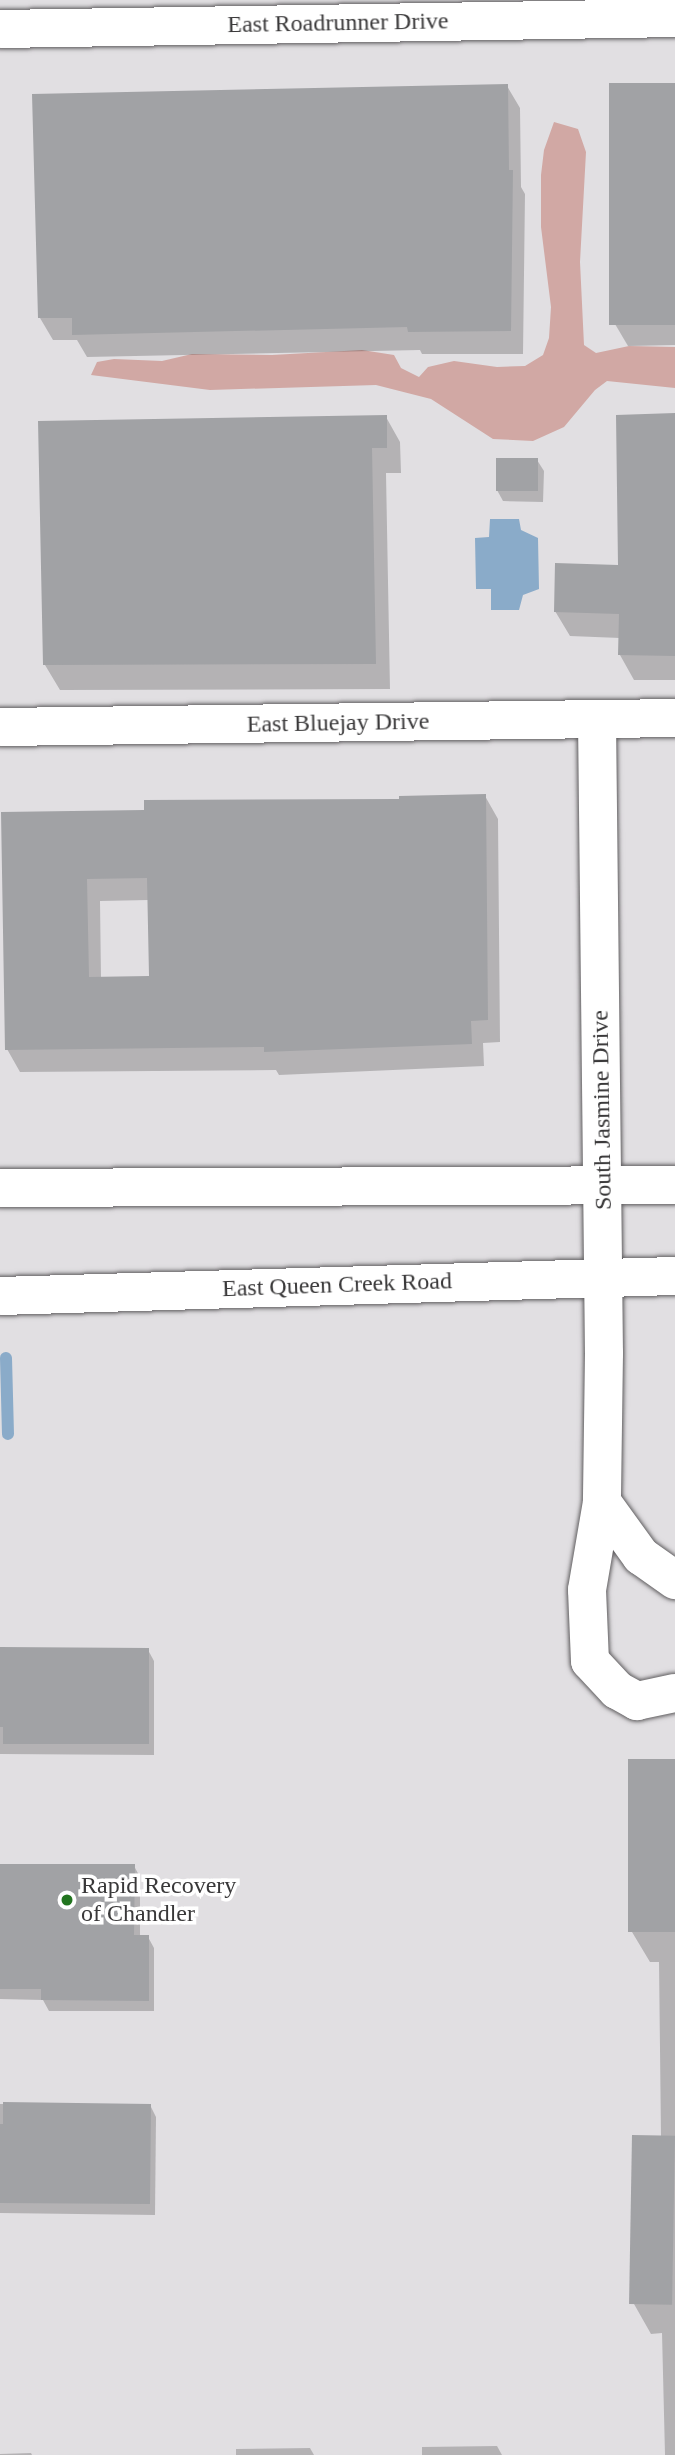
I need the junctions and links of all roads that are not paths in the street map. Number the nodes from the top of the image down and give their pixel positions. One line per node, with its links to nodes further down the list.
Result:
1 (675, 18): 2 (street, East Roadrunner Drive)
2 (0, 29)
3 (675, 718): 4 (street, East Bluejay Drive)
4 (597, 719): 5 (street, East Bluejay Drive); 7 (street, South Jasmine Drive)
5 (0, 727)
6 (675, 1185): 7 (street)
7 (603, 1187): 8 (street); 10 (street, South Jasmine Drive)
8 (0, 1188)
9 (675, 1276): 10 (street, East Queen Creek Road)
10 (604, 1277): 11 (street, East Queen Creek Road); 12 (street, South Jasmine Drive)
11 (0, 1296)
12 (602, 1502): 13 (street); 14 (street, South Jasmine Drive)
13 (675, 1580)
14 (675, 1693)

